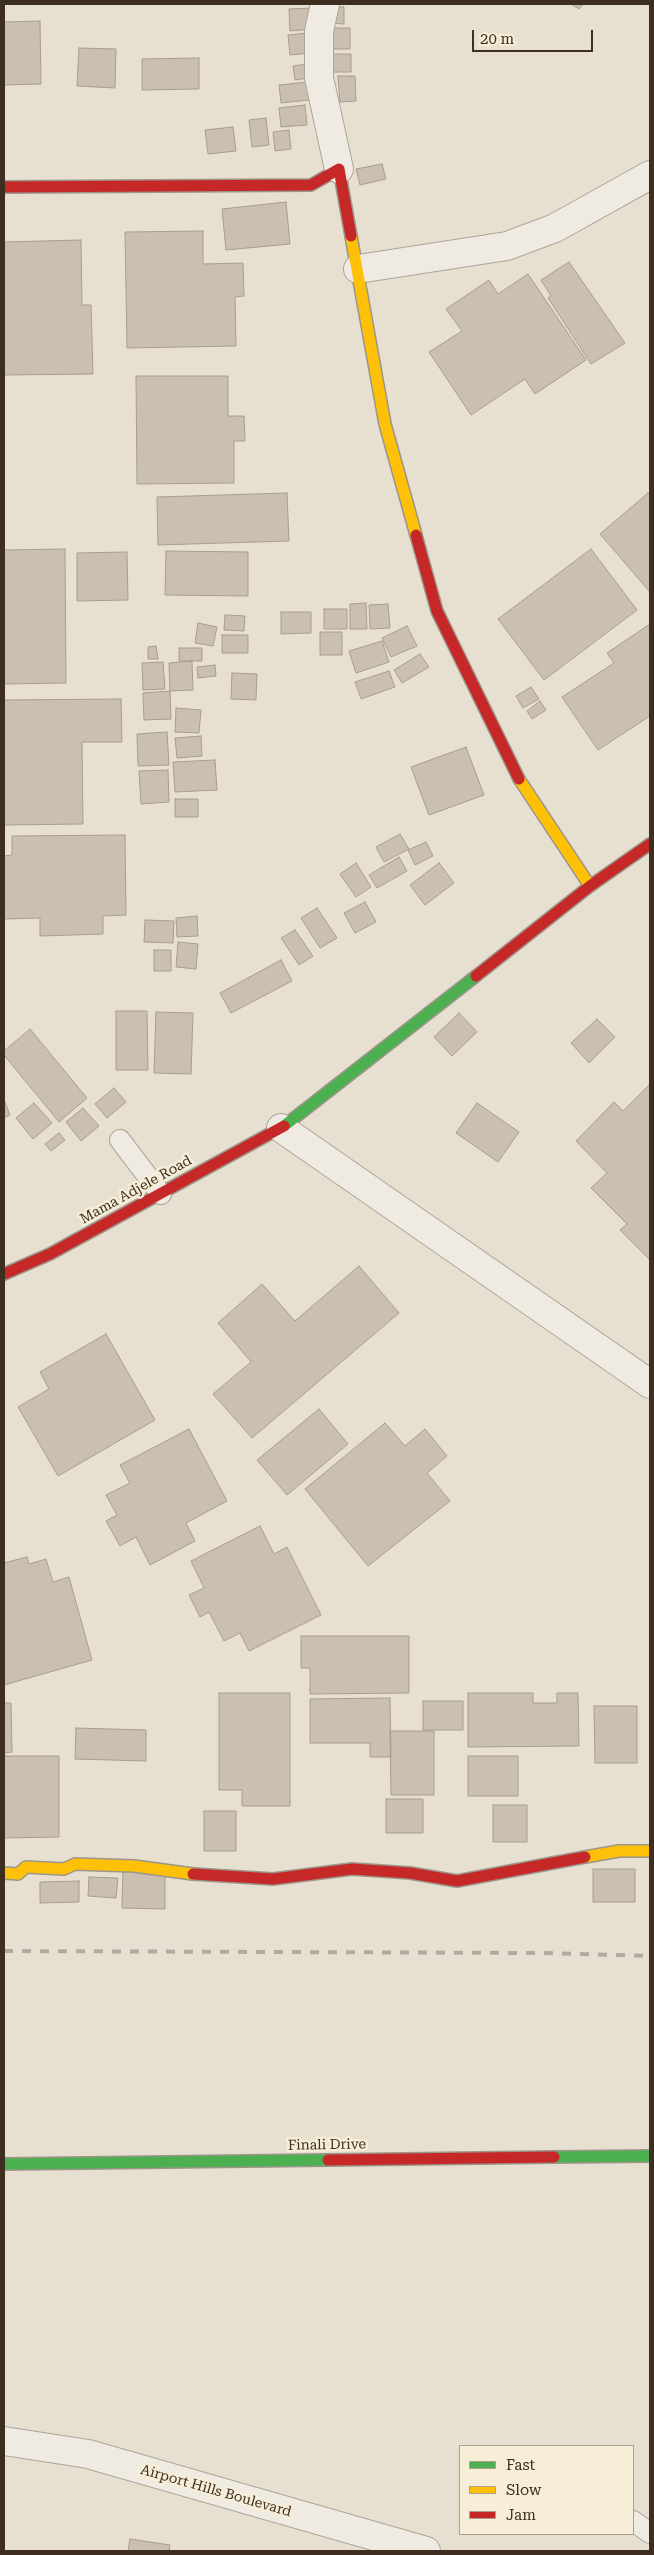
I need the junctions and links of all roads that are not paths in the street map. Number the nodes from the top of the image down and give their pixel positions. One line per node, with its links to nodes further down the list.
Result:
1 (325, 4): 2 (street)
2 (339, 169): 4 (street); 5 (street)
3 (650, 176): 5 (street)
4 (4, 187)
5 (358, 269): 7 (street)
6 (650, 844): 7 (street, Mama Adjele Road)
7 (590, 886): 8 (street, Mama Adjele Road)
8 (281, 1128): 10 (street, Mama Adjele Road); 12 (street)
9 (120, 1140): 10 (lane)
10 (160, 1194): 11 (street, Mama Adjele Road)
11 (4, 1274)
12 (650, 1384)
13 (650, 1851): 14 (street)
14 (4, 1873)
15 (650, 2156): 16 (street, Finali Drive)
16 (4, 2164)
17 (4, 2441): 20 (street, Airport Hills Boulevard)
18 (634, 2522): 19 (lane)
19 (650, 2533)
20 (426, 2551)

